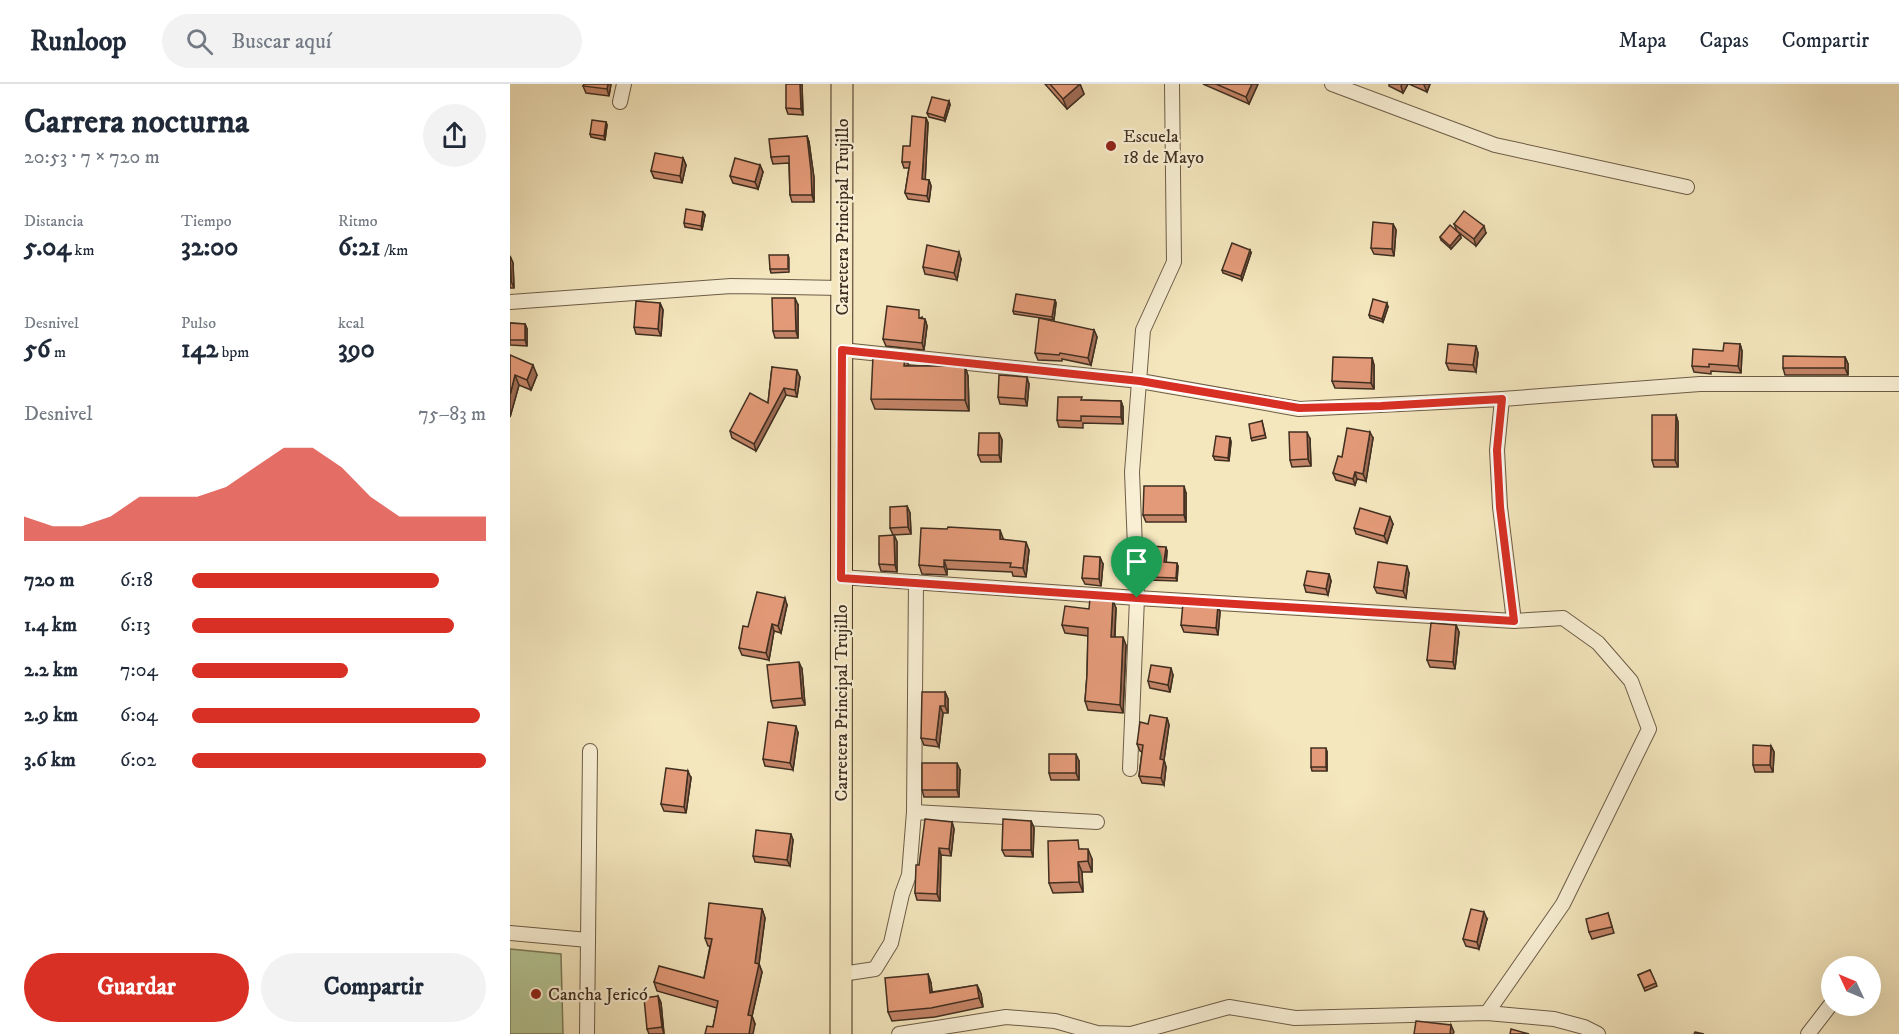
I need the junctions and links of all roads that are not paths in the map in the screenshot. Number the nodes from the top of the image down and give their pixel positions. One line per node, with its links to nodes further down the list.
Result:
1 (624, 84): 5 (street)
2 (842, 84): 7 (main road, Carretera Principal Trujillo)
3 (1172, 84): 10 (street)
4 (1332, 84): 6 (street)
5 (620, 102)
6 (1687, 187)
7 (841, 288): 8 (street); 9 (main road, Carretera Principal Trujillo)
8 (510, 302)
9 (842, 350): 10 (street); 13 (main road, Carretera Principal Trujillo)
10 (1140, 381): 12 (street); 15 (street)
11 (1899, 384): 12 (street)
12 (1502, 399): 16 (street)
13 (841, 578): 14 (street); 23 (main road, Carretera Principal Trujillo)
14 (916, 582): 15 (street); 19 (street)
15 (1137, 598): 16 (street); 18 (street)
16 (1514, 621): 24 (street)
17 (590, 751): 22 (street)
18 (1130, 769)
19 (914, 812): 20 (street); 23 (street)
20 (1098, 822)
21 (510, 933): 22 (street)
22 (588, 940): 26 (street)
23 (842, 974): 27 (main road, Carretera Principal Trujillo)
24 (1487, 1013): 28 (street); 29 (street)
25 (1822, 1016): 30 (street)
26 (587, 1034)
27 (841, 1034)
28 (899, 1034)
29 (1598, 1034)
30 (1808, 1034)

